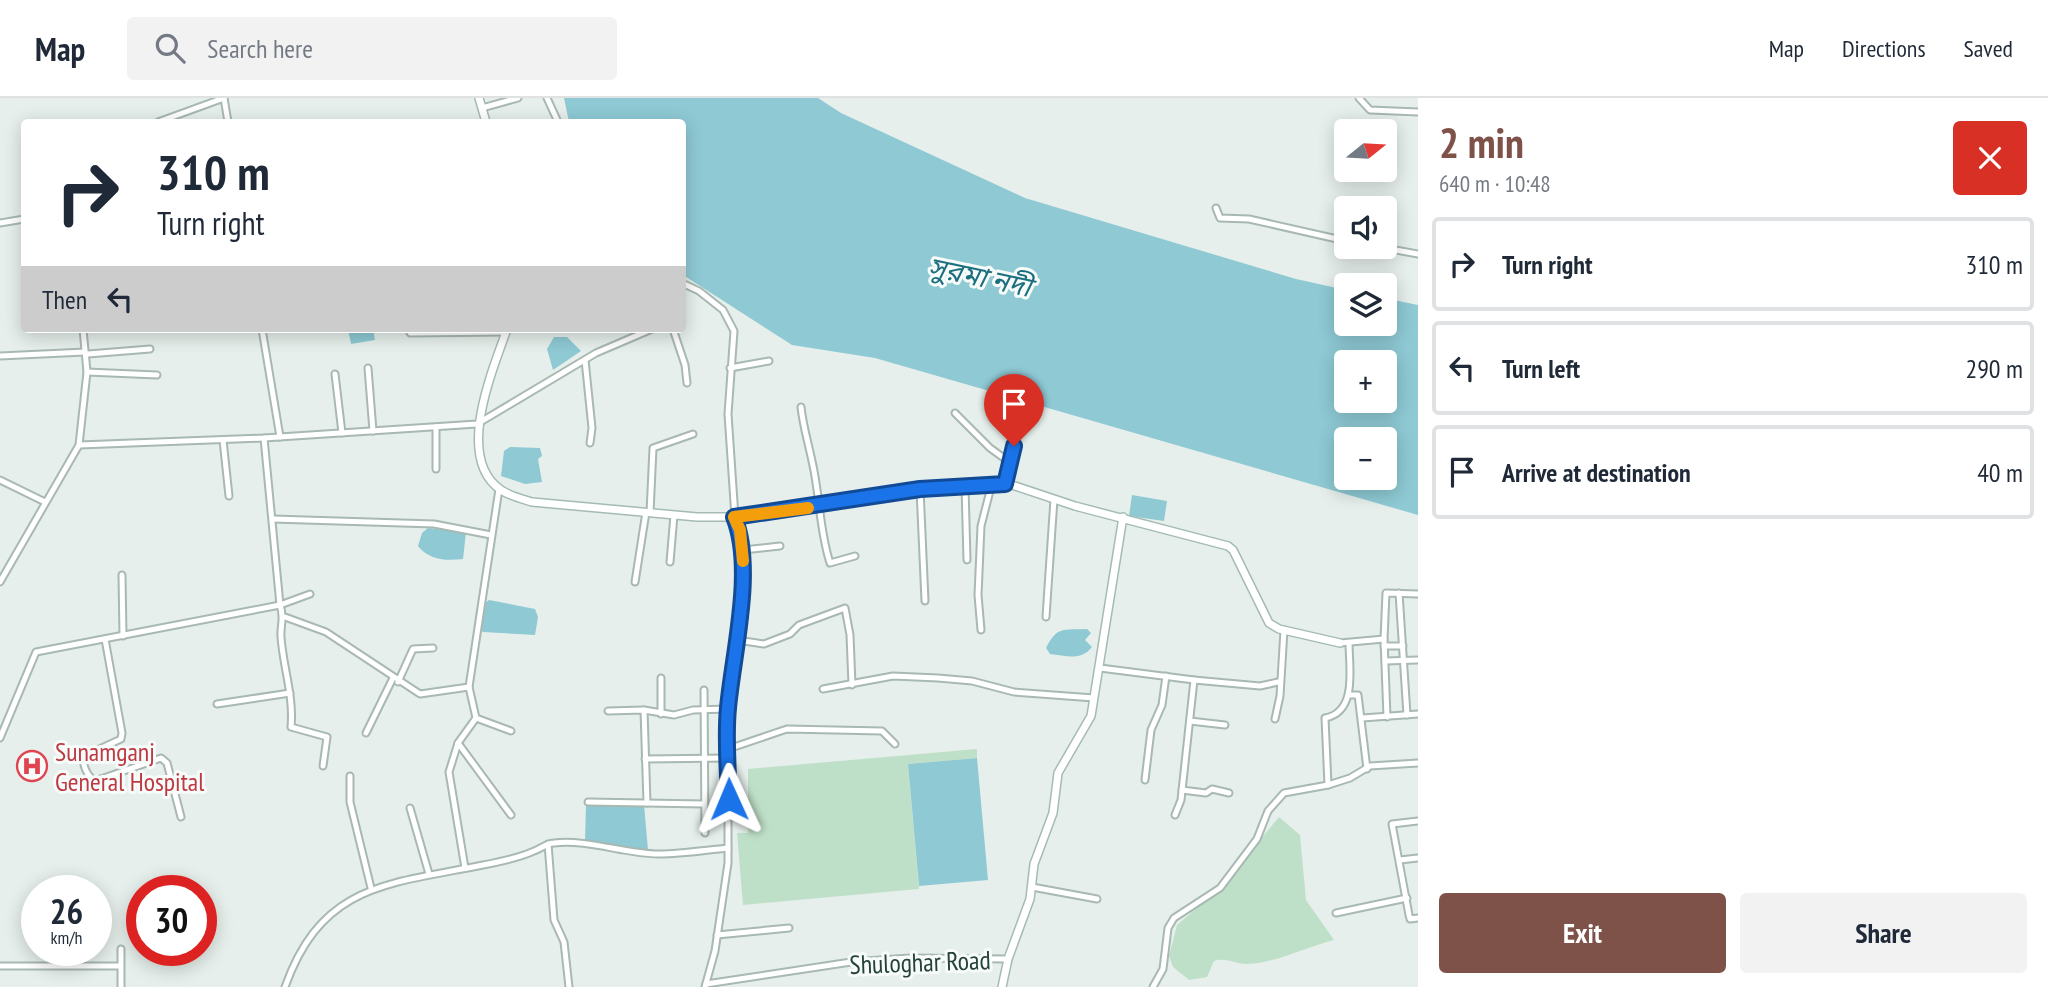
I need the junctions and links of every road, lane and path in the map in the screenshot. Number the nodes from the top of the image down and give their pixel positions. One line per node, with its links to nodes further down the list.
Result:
1 (224, 98): 8 (street); 9 (street)
2 (479, 98): 6 (main road)
3 (518, 98): 6 (street)
4 (547, 98): 11 (street)
5 (1359, 98): 7 (street)
6 (482, 108): 10 (main road)
7 (1418, 112)
8 (166, 119)
9 (228, 119)
10 (485, 119)
11 (557, 119)
12 (1216, 208): 15 (street)
13 (21, 220): 14 (street)
14 (0, 223)
15 (1334, 238)
16 (1397, 250): 17 (street)
17 (1418, 254)
18 (686, 285): 30 (street)
19 (84, 333): 25 (street)
20 (263, 333): 43 (street)
21 (505, 333): 38 (main road)
22 (643, 333): 27 (street)
23 (674, 333): 34 (street)
24 (150, 349): 25 (street)
25 (86, 353): 26 (street); 31 (street)
26 (0, 356)
27 (585, 360): 38 (street); 46 (street)
28 (769, 361): 30 (street)
29 (368, 368): 40 (street)
30 (730, 368): 62 (street)
31 (88, 372): 33 (street); 47 (street)
32 (335, 374): 41 (street)
33 (157, 375)
34 (687, 383)
35 (1022, 401): 48 (street)
36 (801, 407): 59 (street)
37 (955, 412): 48 (street)
38 (477, 424): 39 (street); 54 (main road)
39 (436, 427): 40 (street); 49 (street)
40 (373, 431): 41 (street)
41 (342, 433): 43 (street)
42 (693, 434): 60 (street)
43 (280, 437): 44 (street)
44 (264, 439): 45 (street); 64 (street)
45 (223, 440): 47 (street); 56 (street)
46 (590, 443)
47 (79, 444): 58 (street)
48 (1008, 461): 52 (street)
49 (436, 469)
50 (0, 480): 58 (street)
51 (992, 483): 52 (main road); 53 (main road); 81 (street)
52 (1005, 484): 57 (main road)
53 (965, 486): 55 (main road); 69 (street)
54 (499, 489): 60 (main road); 65 (street)
55 (920, 489): 59 (main road); 77 (street)
56 (229, 496)
57 (1054, 499): 63 (main road); 80 (street)
58 (45, 502): 72 (street)
59 (817, 506): 62 (main road); 68 (street)
60 (648, 513): 61 (main road); 73 (street)
61 (674, 515): 62 (main road); 70 (street)
62 (734, 517): 67 (street)
63 (1123, 517): 82 (main road); 93 (main road)
64 (273, 519): 65 (street); 78 (street)
65 (491, 535): 100 (street)
66 (780, 546): 67 (street)
67 (743, 550): 85 (street)
68 (855, 556)
69 (968, 560)
70 (670, 562)
71 (122, 575): 83 (street)
72 (0, 582)
73 (635, 582)
74 (1399, 593): 76 (street); 86 (street); 88 (street)
75 (310, 594): 78 (street)
76 (1418, 594)
77 (925, 601)
78 (280, 605): 79 (street); 83 (street)
79 (285, 617): 96 (street); 103 (street)
80 (1046, 617)
81 (981, 630)
82 (1283, 630): 87 (main road); 98 (street)
83 (123, 636): 84 (street)
84 (105, 639): 122 (street); 143 (street)
85 (737, 640): 99 (street); 107 (street)
86 (1384, 642): 87 (street); 88 (street); 92 (street)
87 (1345, 643): 104 (street)
88 (1403, 646): 90 (street)
89 (433, 648): 96 (street)
90 (1404, 660): 91 (street); 92 (street); 113 (street)
91 (1418, 660)
92 (1385, 661): 114 (street)
93 (1100, 668): 94 (street); 105 (main road)
94 (1166, 676): 97 (street); 133 (street)
95 (661, 678): 111 (street)
96 (395, 680): 100 (street); 121 (street)
97 (1194, 680): 98 (street); 118 (street)
98 (1278, 682): 116 (street)
99 (852, 685): 102 (street); 105 (street)
100 (469, 687): 115 (street)
101 (704, 690): 109 (street)
102 (823, 690)
103 (290, 693): 106 (street); 130 (street)
104 (1349, 695): 117 (street); 134 (street)
105 (1094, 698): 152 (main road)
106 (216, 704)
107 (728, 709): 109 (street); 125 (street)
108 (644, 710): 110 (street); 111 (street); 128 (street)
109 (705, 710): 111 (street); 126 (street)
110 (608, 711)
111 (661, 714)
112 (1418, 714): 113 (street)
113 (1407, 715): 114 (street)
114 (1387, 717): 117 (street)
115 (476, 718): 120 (street); 123 (street)
116 (1275, 719)
117 (1362, 719): 131 (street)
118 (1190, 721): 119 (street); 135 (street)
119 (1225, 724)
120 (510, 731)
121 (366, 733)
122 (0, 738)
123 (458, 743): 141 (street); 150 (street)
124 (895, 744): 125 (street)
125 (728, 749): 127 (street)
126 (705, 758): 127 (street); 128 (street); 139 (street)
127 (728, 758): 147 (street)
128 (645, 759): 138 (street)
129 (1418, 763): 131 (street)
130 (323, 766)
131 (1367, 769): 134 (street)
132 (350, 776): 153 (street)
133 (1145, 780)
134 (1328, 785): 169 (street)
135 (1182, 790): 136 (street); 142 (street)
136 (1229, 793)
137 (588, 802): 138 (street)
138 (647, 803): 139 (street)
139 (704, 804): 145 (street)
140 (410, 807): 151 (street)
141 (512, 815)
142 (1175, 815)
143 (181, 817)
144 (1418, 821): 149 (street)
145 (705, 833)
146 (548, 844): 147 (street); 150 (street); 167 (street)
147 (728, 848): 159 (street)
148 (1418, 858): 149 (street)
149 (1400, 860): 154 (street)
150 (466, 868): 151 (street)
151 (429, 874): 153 (street)
152 (1032, 887): 155 (street); 161 (main road)
153 (371, 888): 166 (street)
154 (1407, 898): 156 (street); 157 (street)
155 (1097, 900)
156 (1336, 913)
157 (1418, 918)
158 (789, 928): 159 (street)
159 (717, 934): 164 (street)
160 (121, 950): 163 (street)
161 (1008, 958): 164 (street, Shuloghar Road); 168 (main road)
162 (0, 966): 163 (street)
163 (120, 966): 165 (street)
164 (706, 986)
165 (121, 987)
166 (285, 987)
167 (569, 987)
168 (1002, 987)
169 (1153, 987)

